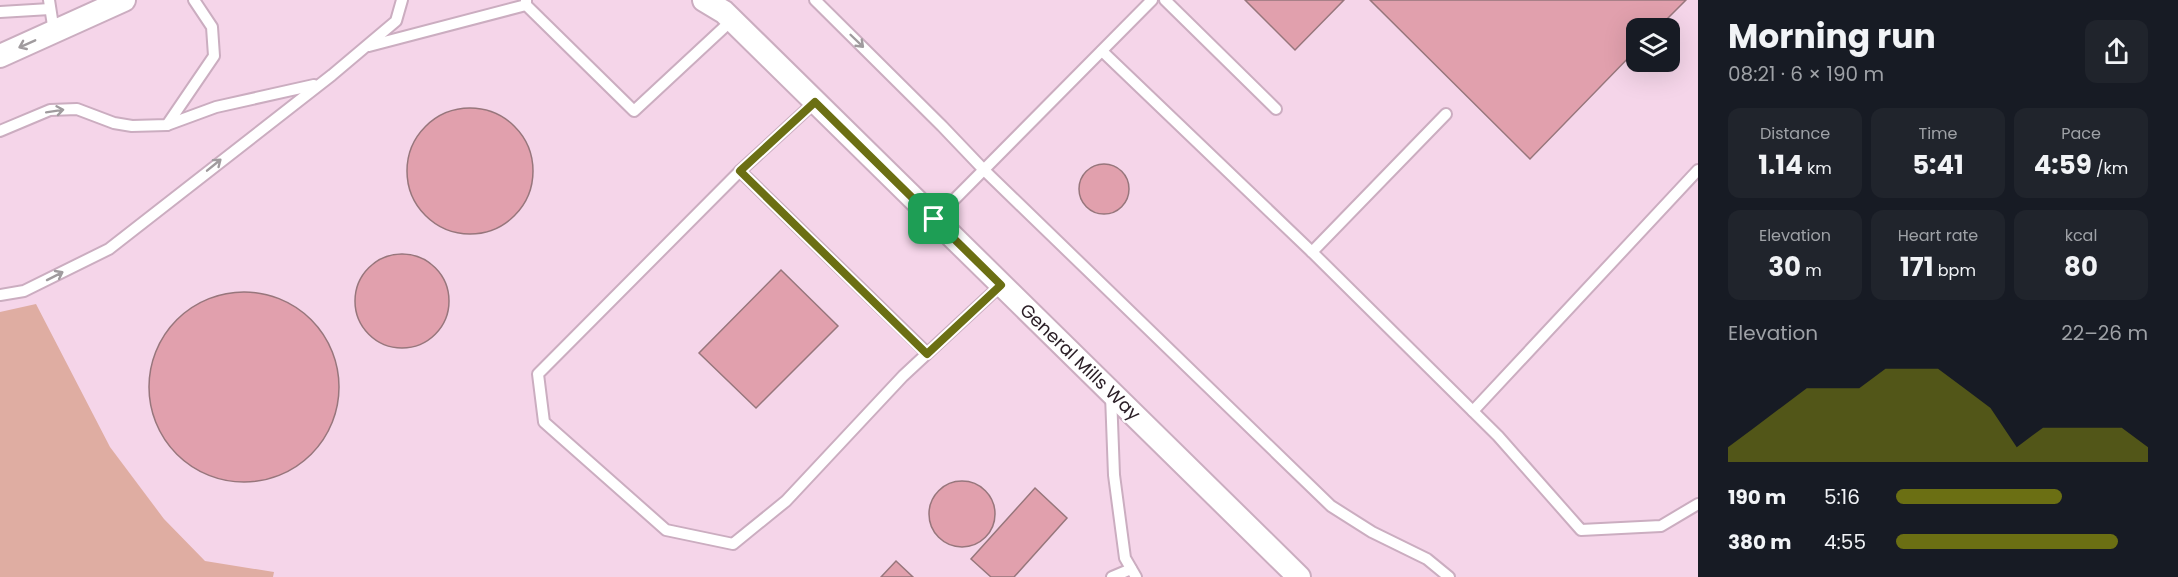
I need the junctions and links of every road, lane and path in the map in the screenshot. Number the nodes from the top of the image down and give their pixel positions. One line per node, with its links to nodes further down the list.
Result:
1 (124, 0): 12 (street)
2 (194, 0): 20 (lane)
3 (402, 0): 13 (lane)
4 (704, 0): 11 (street, General Mills Way)
5 (815, 0): 22 (lane, one-way to 22)
6 (1152, 0): 14 (lane)
7 (1165, 0): 18 (lane)
8 (526, 3): 11 (lane); 13 (lane)
9 (50, 5): 10 (lane); 12 (lane)
10 (0, 12)
11 (732, 20): 17 (street, General Mills Way)
12 (54, 32): 15 (street, one-way to 15)
13 (364, 48): 16 (lane)
14 (1102, 51): 22 (lane); 26 (lane)
15 (0, 56)
16 (319, 84): 20 (lane); 28 (lane, one-way to 16)
17 (815, 102): 24 (lane); 25 (street, General Mills Way)
18 (1276, 109)
19 (1446, 114): 26 (lane)
20 (167, 125): 21 (lane, one-way to 20)
21 (0, 131)
22 (984, 170): 25 (lane); 36 (lane)
23 (1698, 170): 31 (lane)
24 (740, 171): 29 (lane); 29 (lane)
25 (934, 219): 27 (street, General Mills Way)
26 (1312, 252): 31 (lane)
27 (1001, 285): 29 (lane); 30 (street, General Mills Way)
28 (0, 295)
29 (927, 354)
30 (1111, 392): 33 (lane); 35 (street, General Mills Way)
31 (1473, 411): 32 (lane)
32 (1698, 504)
33 (1133, 573): 34 (lane)
34 (1112, 577)
35 (1299, 577)
36 (1449, 577)

